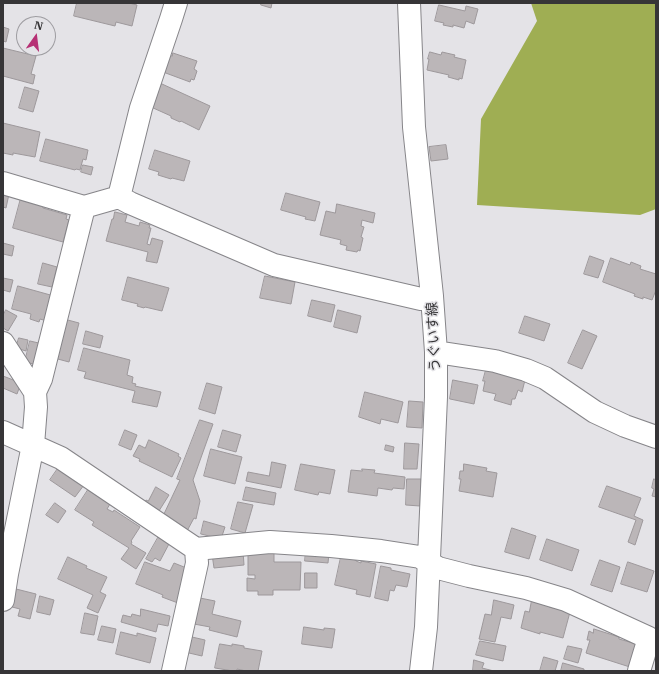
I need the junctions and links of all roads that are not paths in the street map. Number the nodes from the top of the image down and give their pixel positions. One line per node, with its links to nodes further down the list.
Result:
1 (176, 3): 4 (street)
2 (409, 3): 6 (street, うぐいす線)
3 (3, 183): 5 (street)
4 (119, 197): 5 (street); 6 (street)
5 (84, 207): 9 (street)
6 (432, 296): 8 (street, うぐいす線)
7 (3, 342): 9 (street)
8 (436, 352): 11 (street); 14 (street, うぐいす線)
9 (35, 392): 12 (street)
10 (3, 432): 12 (street)
11 (656, 437)
12 (33, 445): 13 (street); 15 (street)
13 (196, 548): 14 (street); 16 (street)
14 (429, 563): 17 (street, うぐいす線); 18 (street)
15 (3, 600)
16 (174, 671)
17 (422, 671)
18 (639, 671)

